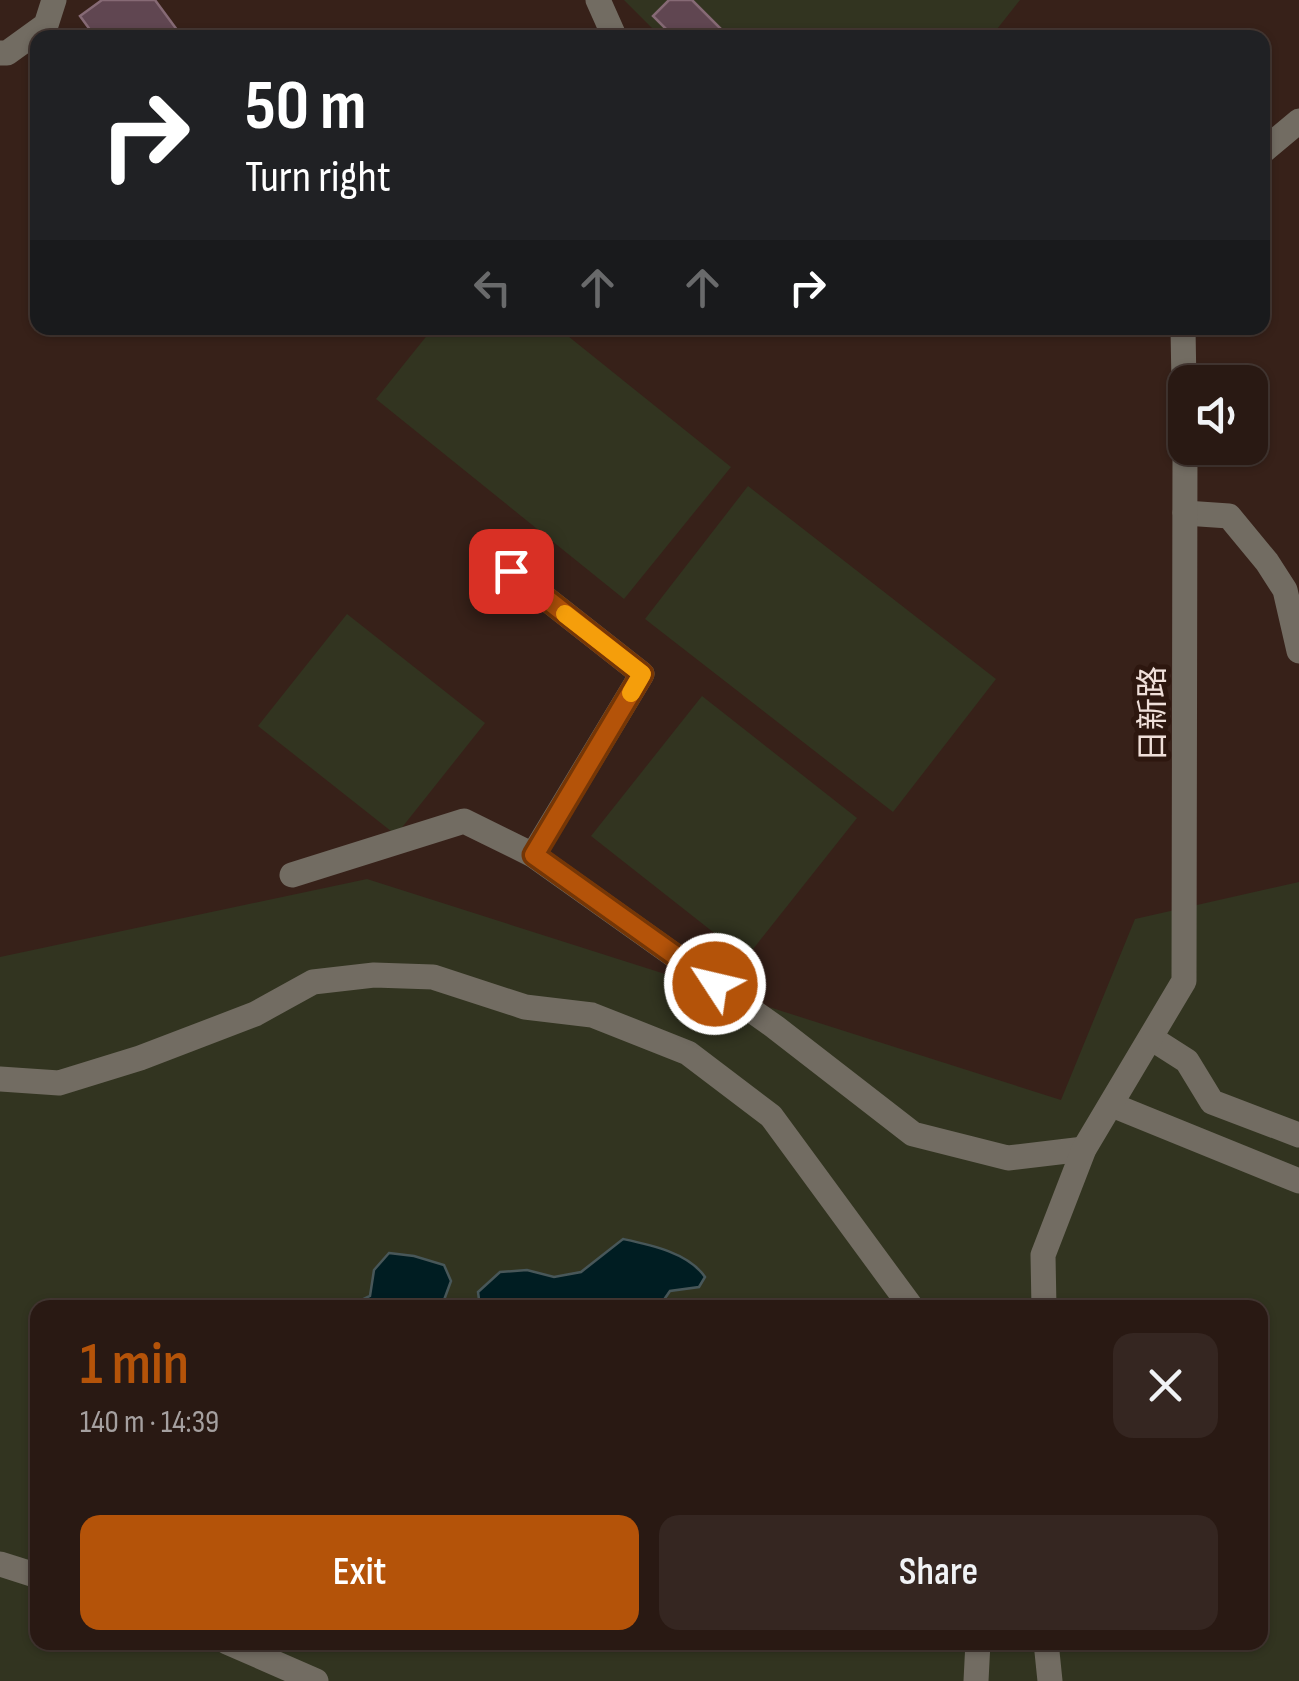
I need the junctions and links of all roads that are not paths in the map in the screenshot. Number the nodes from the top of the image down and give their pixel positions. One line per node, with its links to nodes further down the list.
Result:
1 (54, 0): 3 (street)
2 (598, 0): 4 (street)
3 (39, 30)
4 (611, 30)
5 (30, 36): 6 (street)
6 (0, 53)
7 (1299, 121): 8 (street)
8 (1270, 145)
9 (1183, 335): 10 (street, 日新路)
10 (1184, 365)
11 (1185, 465): 12 (street, 日新路)
12 (1186, 514): 14 (street); 18 (street, 日新路)
13 (511, 571): 16 (street)
14 (1295, 615): 15 (street)
15 (1299, 652)
16 (534, 855): 17 (street); 24 (street)
17 (292, 875)
18 (1151, 1038): 20 (street); 21 (street)
19 (0, 1078): 26 (street)
20 (1212, 1102): 22 (street); 23 (street)
21 (1112, 1106): 23 (street); 24 (street)
22 (1299, 1135)
23 (1196, 1140): 25 (street)
24 (1084, 1149): 27 (street)
25 (1299, 1181)
26 (906, 1300)
27 (1044, 1300)
28 (0, 1564): 29 (street)
29 (30, 1573)
30 (245, 1650): 32 (street)
31 (978, 1650): 33 (street)
32 (316, 1681)
33 (976, 1681)

